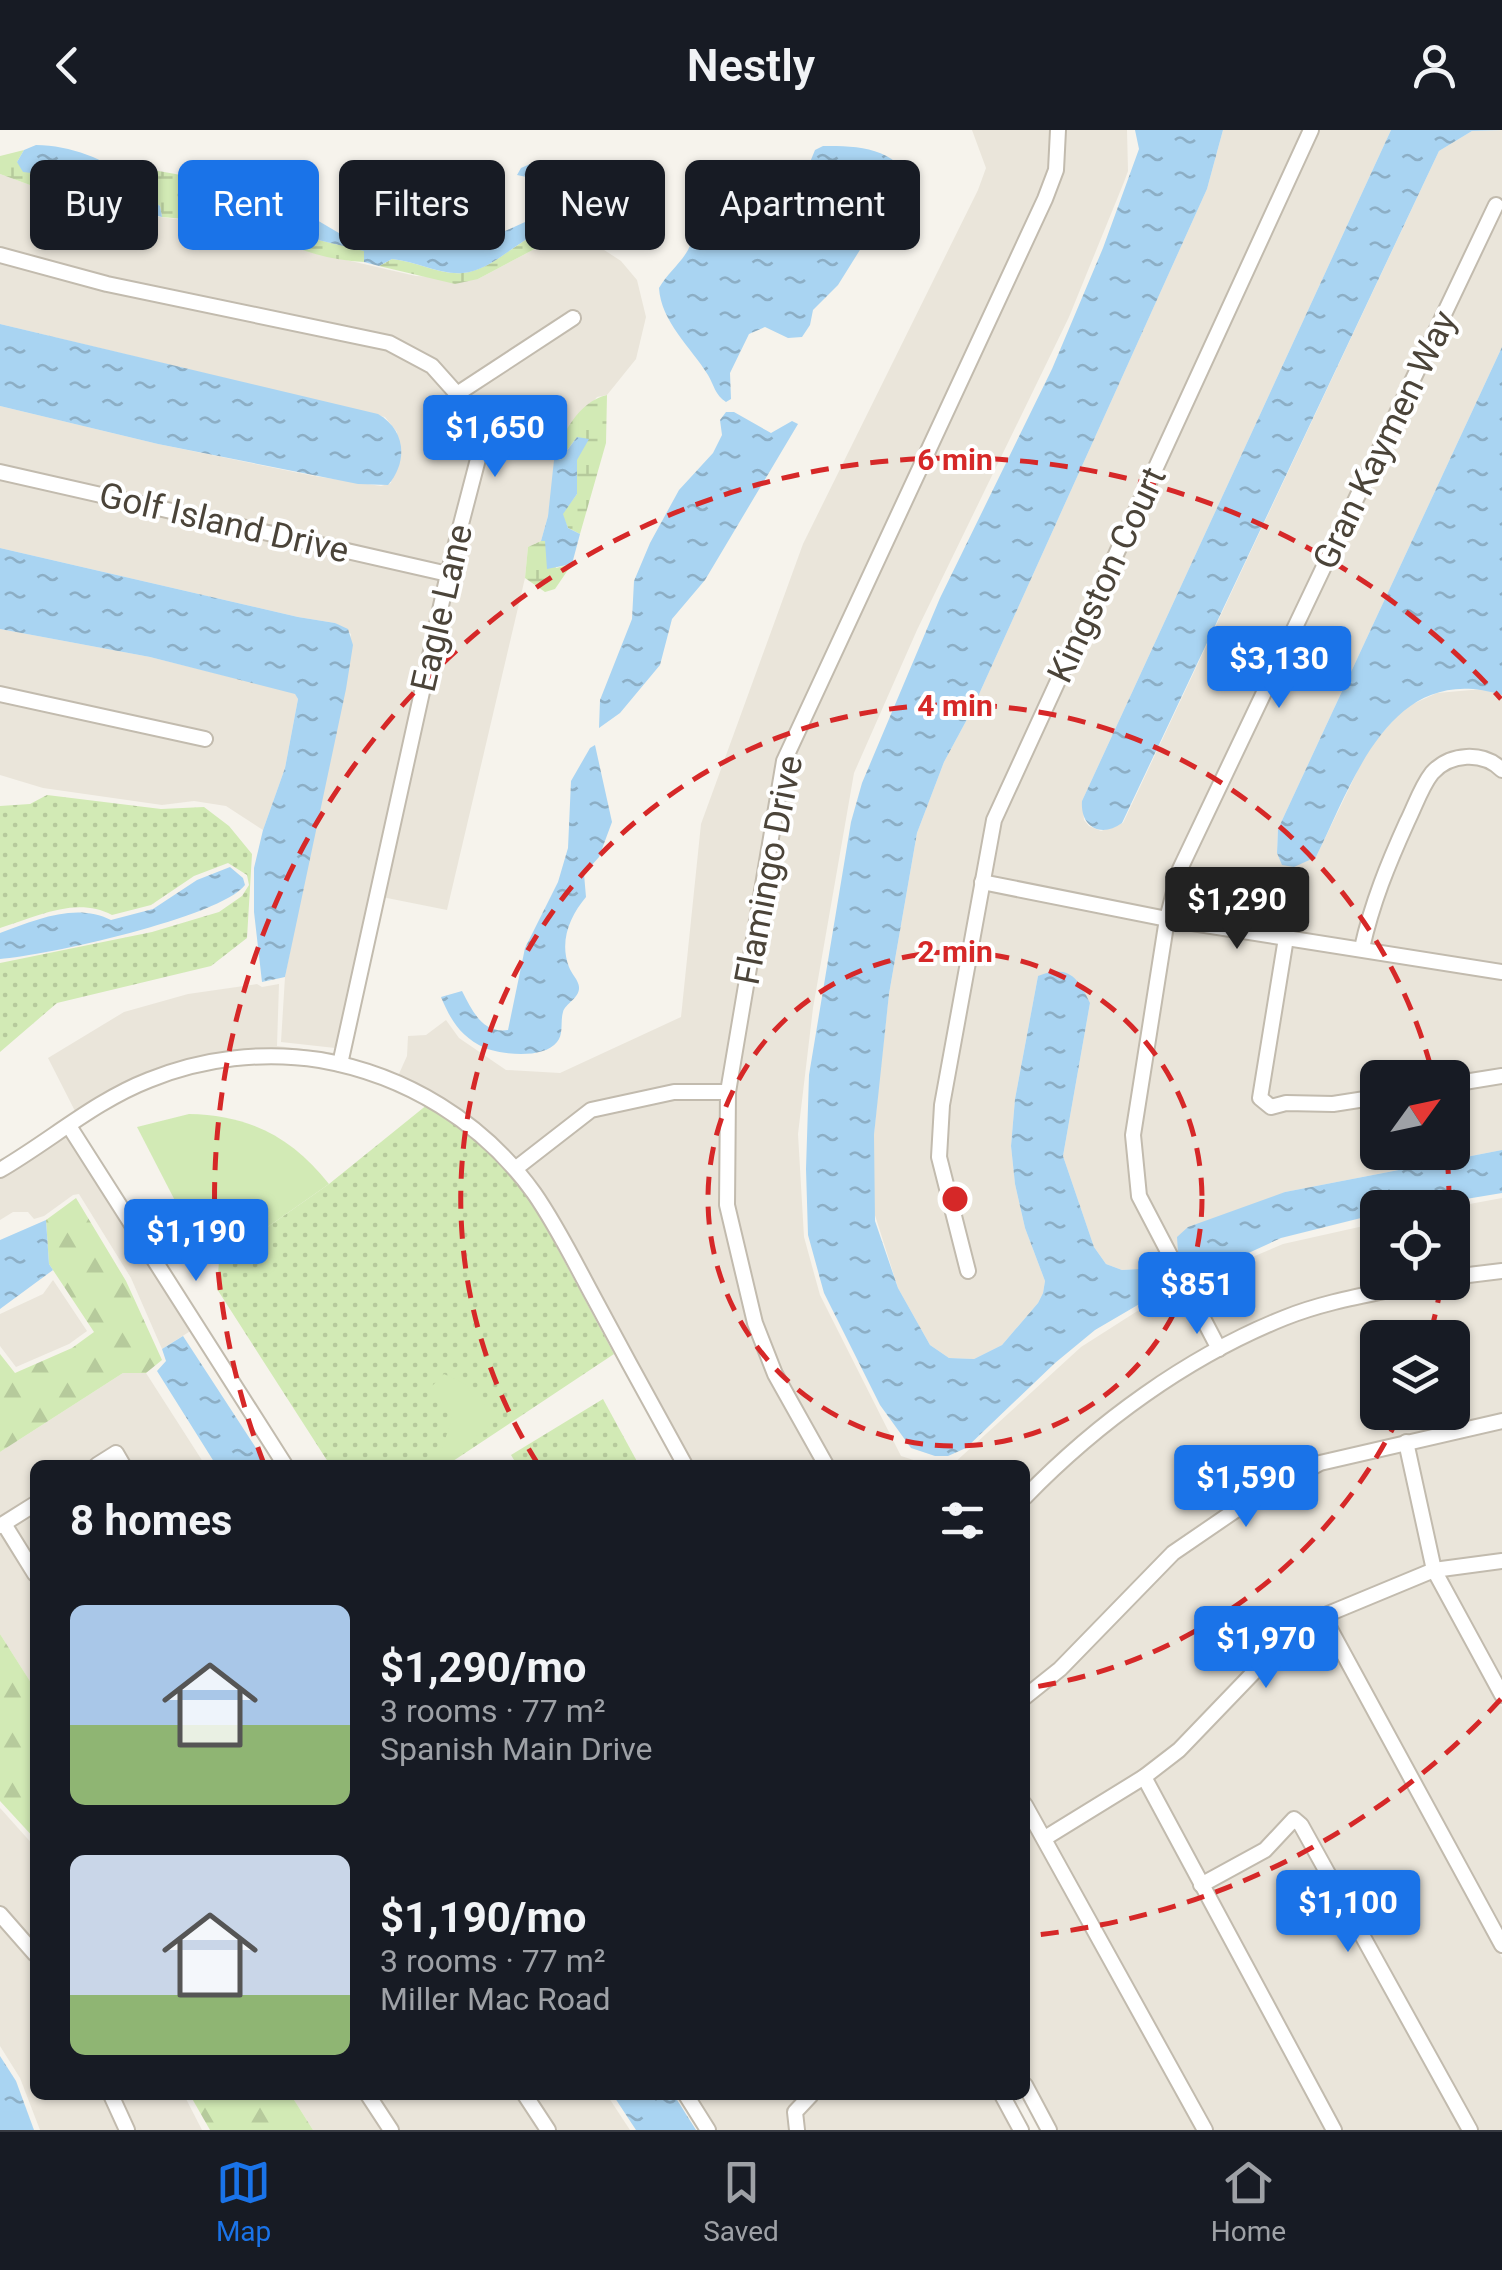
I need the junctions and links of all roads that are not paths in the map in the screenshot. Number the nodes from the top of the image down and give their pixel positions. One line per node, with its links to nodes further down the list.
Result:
1 (1058, 130): 20 (street, Flamingo Drive)
2 (1311, 130): 12 (street, Kingston Court)
3 (1496, 206): 13 (street, Gran Kaymen Way)
4 (0, 255): 6 (street, Eagle Lane)
5 (572, 318): 6 (street)
6 (457, 394): 8 (street, Eagle Lane)
7 (0, 472): 8 (street, Golf Island Drive)
8 (448, 574): 17 (street, Eagle Lane)
9 (0, 694): 10 (street)
10 (205, 739)
11 (1502, 770): 15 (street)
12 (982, 882): 13 (street); 25 (street, Kingston Court)
13 (1167, 919): 14 (street); 29 (street, Gran Kaymen Way)
14 (1286, 938): 15 (street); 21 (street)
15 (1362, 948): 16 (street)
16 (1502, 972)
17 (340, 1064): 22 (street); 24 (street)
18 (1502, 1076): 19 (street)
19 (1470, 1081)
20 (728, 1092): 24 (street); 34 (street, Flamingo Drive)
21 (1360, 1099)
22 (70, 1126): 23 (street); 32 (street)
23 (0, 1170)
24 (516, 1170): 33 (street)
25 (968, 1271)
26 (1502, 1271): 27 (street)
27 (1470, 1275)
28 (1360, 1298): 29 (street)
29 (1219, 1349): 35 (street)
30 (1502, 1422): 31 (street)
31 (1406, 1442): 40 (street); 42 (street)
32 (282, 1460)
33 (682, 1460)
34 (823, 1460)
35 (1030, 1492)
36 (30, 1507): 37 (street)
37 (2, 1525): 39 (street)
38 (1502, 1561): 40 (street)
39 (30, 1567)
40 (1434, 1570): 41 (street); 43 (street)
41 (1323, 1616): 44 (street); 49 (street)
42 (1030, 1692)
43 (1502, 1694)
44 (1144, 1776): 46 (street); 47 (street)
45 (1030, 1814): 46 (street)
46 (1044, 1838): 65 (street)
47 (1201, 1885): 66 (street); 67 (street)
48 (0, 1914): 50 (street)
49 (1502, 1946)
50 (30, 1948)
51 (1030, 2095): 64 (street)
52 (113, 2100): 58 (street)
53 (371, 2100): 59 (street)
54 (528, 2100): 60 (street)
55 (689, 2100): 61 (street)
56 (806, 2100): 62 (street)
57 (1005, 2100): 63 (street)
58 (127, 2130)
59 (391, 2130)
60 (548, 2130)
61 (708, 2130)
62 (798, 2130)
63 (1021, 2130)
64 (1049, 2130)
65 (1205, 2130)
66 (1334, 2130)
67 (1470, 2130)

